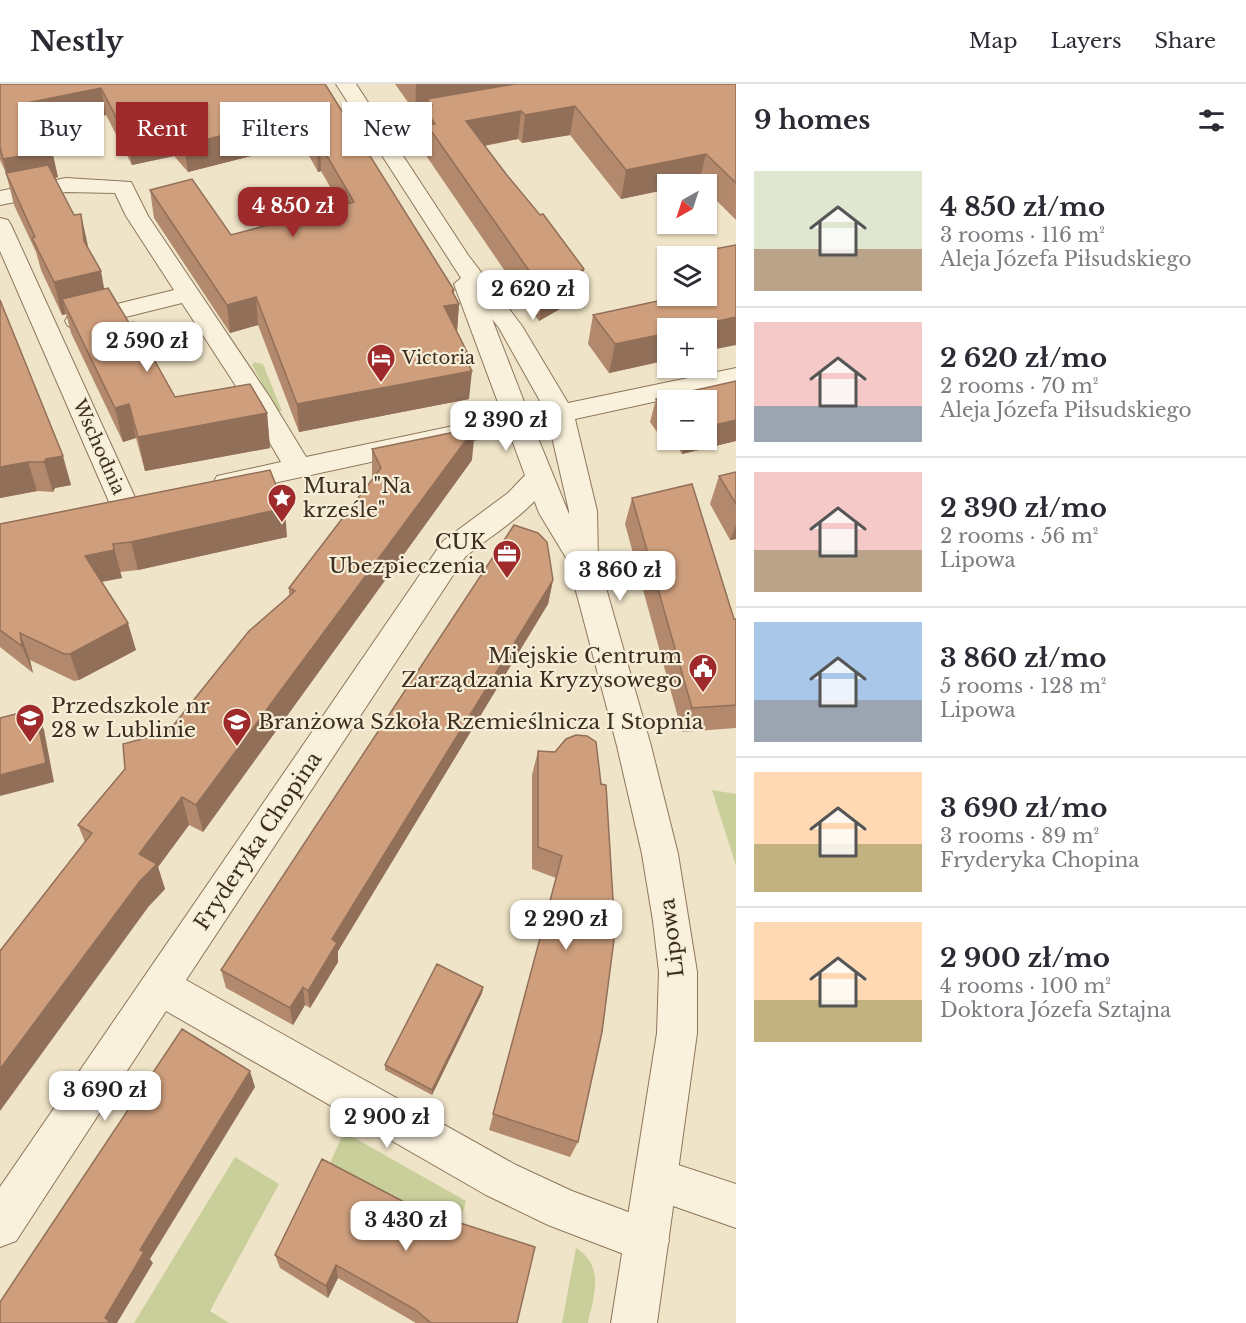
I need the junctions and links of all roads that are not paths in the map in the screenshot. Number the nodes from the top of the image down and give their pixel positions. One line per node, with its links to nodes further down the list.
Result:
1 (346, 84): 2 (street)
2 (357, 102)
3 (480, 110): 4 (street)
4 (432, 118)
5 (392, 156): 8 (street)
6 (0, 198): 9 (street)
7 (0, 225): 10 (street, Wschodnia)
8 (459, 259): 12 (street, Lipowa); 13 (street, Lipowa)
9 (188, 294): 10 (street); 14 (street)
10 (46, 329): 17 (street, Wschodnia)
11 (736, 376): 12 (street)
12 (561, 413): 13 (street); 18 (street, Lipowa)
13 (519, 421): 14 (street); 15 (street, Lipowa)
14 (298, 467): 16 (street)
15 (539, 478): 18 (street, Lipowa); 19 (street, Fryderyka Chopina)
16 (204, 488)
17 (124, 504)
18 (583, 560): 20 (street, Lipowa)
19 (161, 987): 22 (street, Fryderyka Chopina); 23 (street)
20 (657, 1180): 21 (street); 23 (street, Lipowa)
21 (736, 1206)
22 (0, 1224)
23 (647, 1241): 24 (street, Lipowa)
24 (634, 1323)

